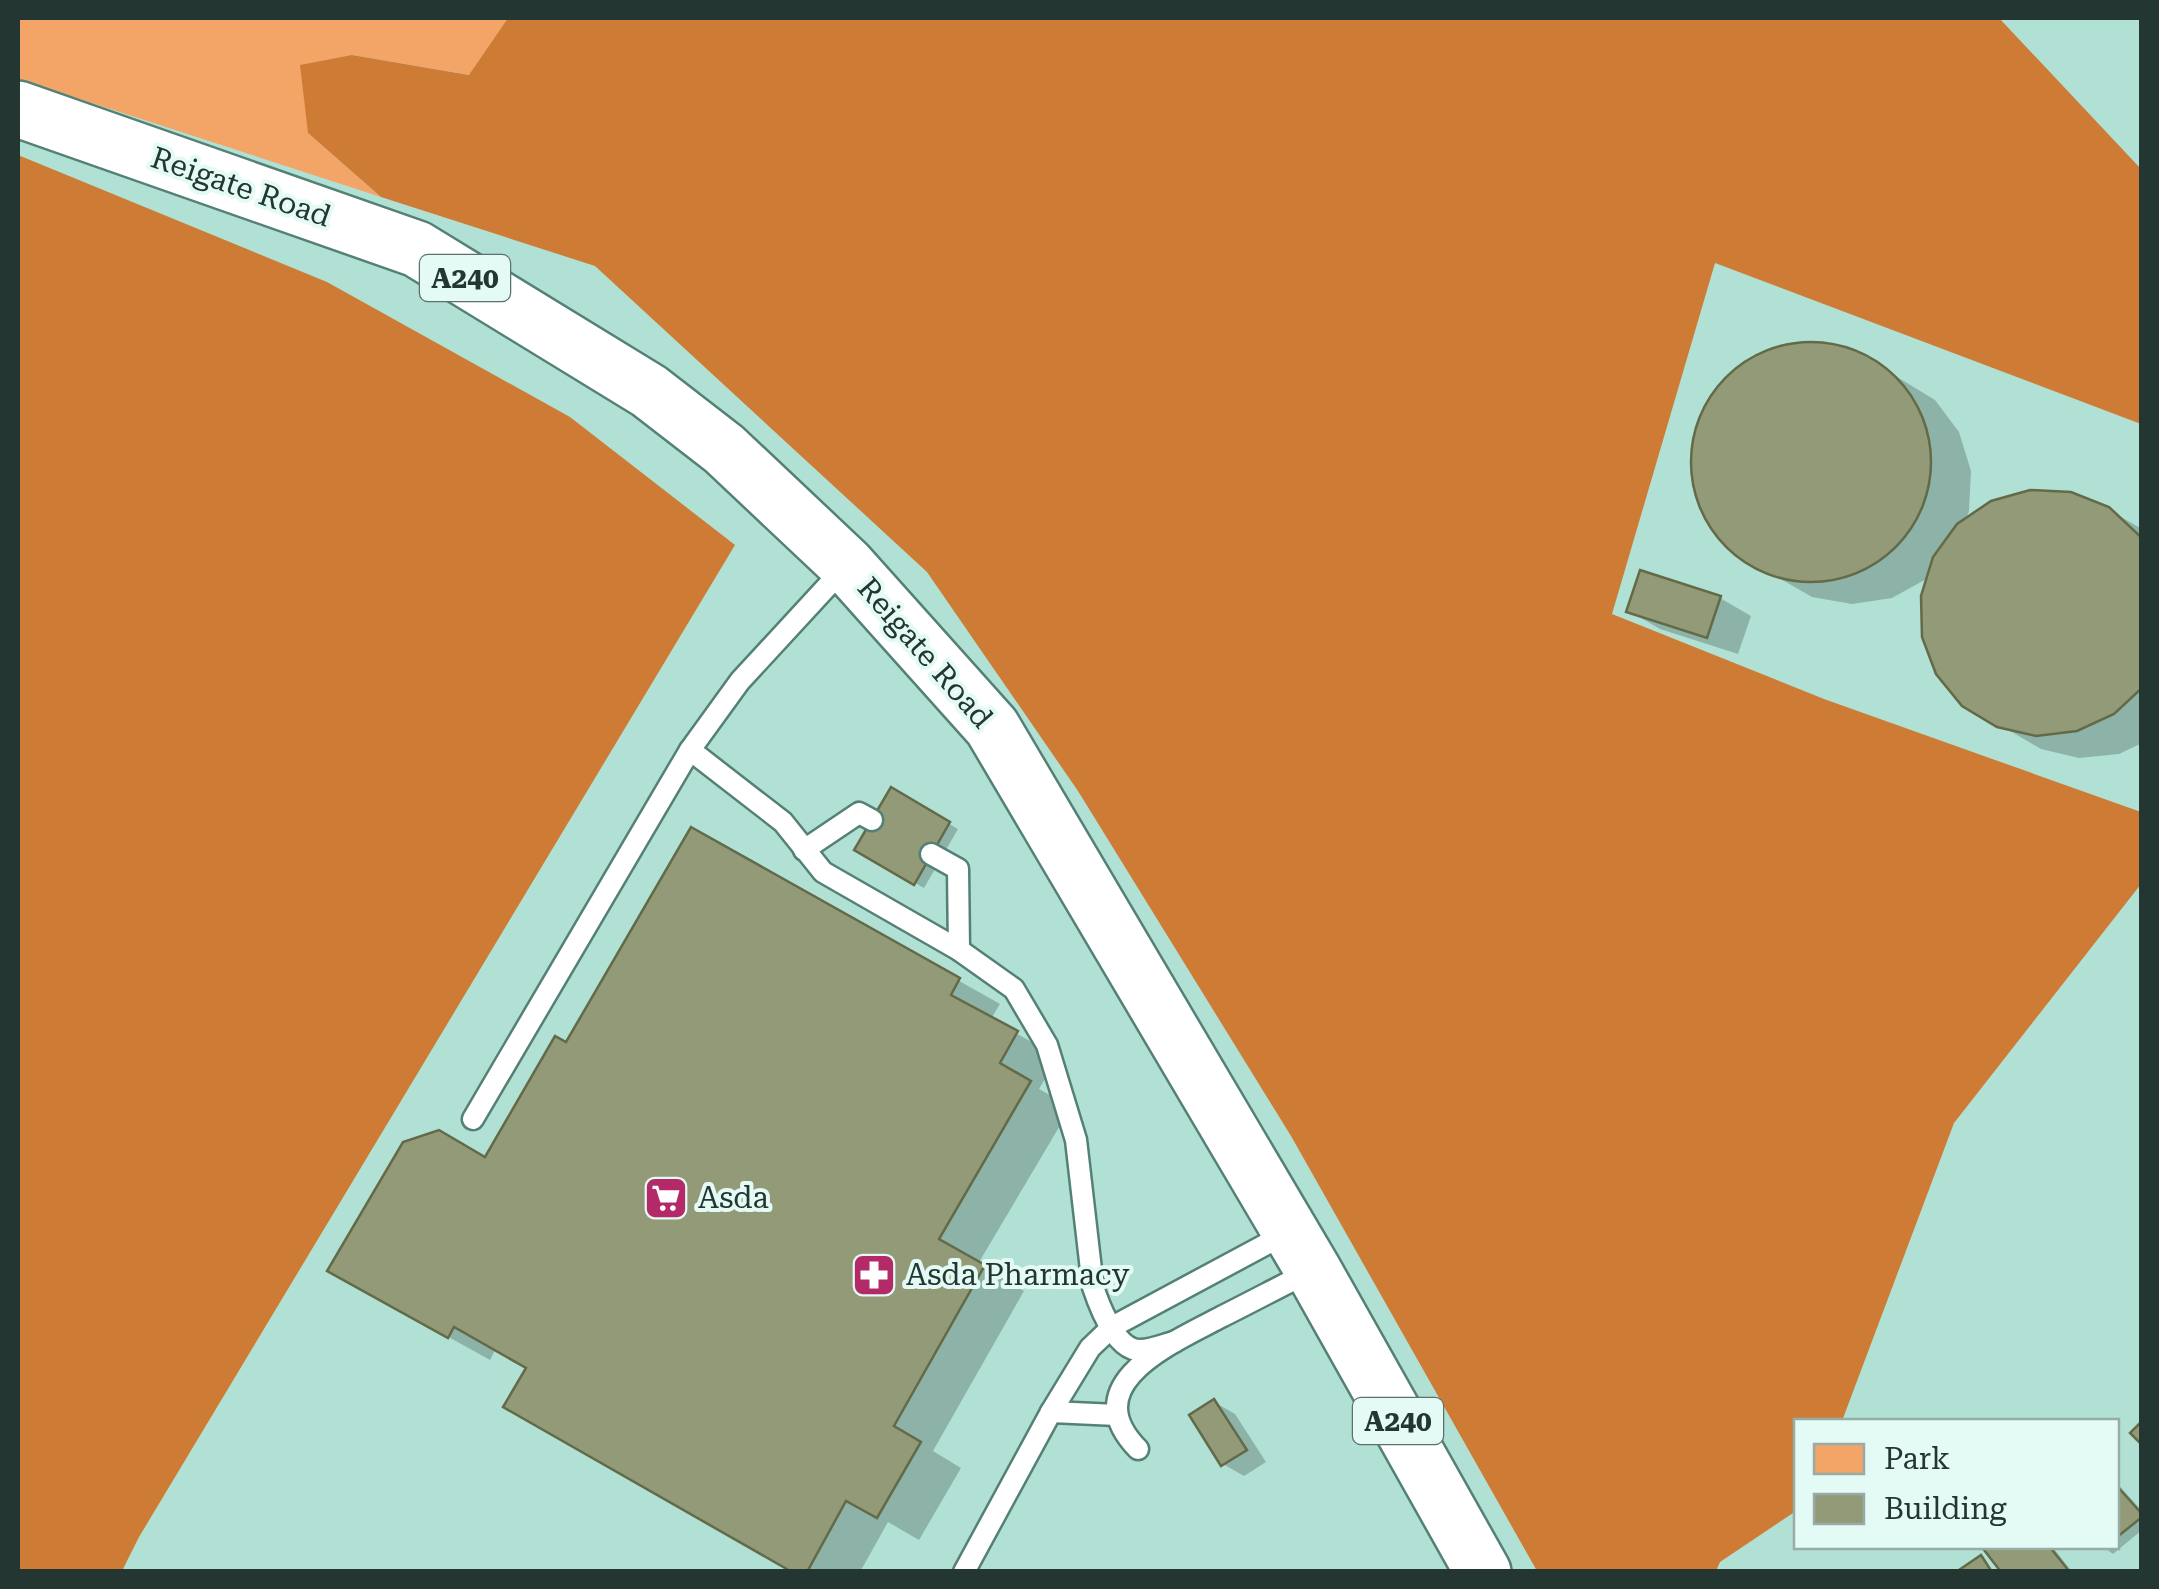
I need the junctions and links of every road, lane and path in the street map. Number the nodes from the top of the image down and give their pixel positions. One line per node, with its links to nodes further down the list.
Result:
1 (18, 109): 2 (highway, Reigate Road / A240)
2 (847, 565): 3 (lane); 9 (highway, Reigate Road / A240)
3 (690, 750): 5 (lane); 8 (lane)
4 (872, 820): 5 (lane)
5 (804, 850): 7 (lane)
6 (931, 854): 7 (lane)
7 (960, 950): 10 (lane)
8 (473, 1118)
9 (1301, 1251): 10 (lane); 11 (lane); 16 (highway, Reigate Road / A240)
10 (1112, 1327): 11 (lane); 12 (lane)
11 (1174, 1342): 13 (lane)
12 (1051, 1412): 13 (lane); 15 (lane)
13 (1117, 1415): 14 (lane)
14 (1138, 1449)
15 (964, 1572)
16 (1482, 1572)

